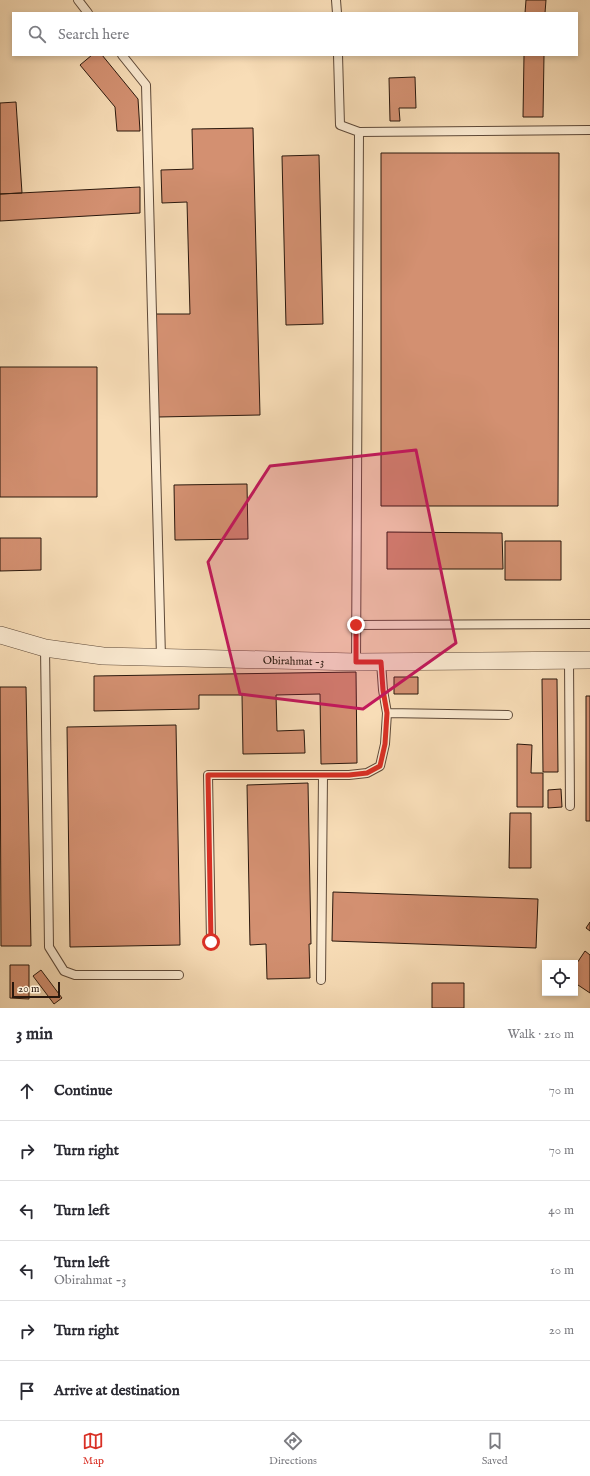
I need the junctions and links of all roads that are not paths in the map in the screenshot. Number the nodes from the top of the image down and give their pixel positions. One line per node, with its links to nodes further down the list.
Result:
1 (78, 0): 3 (lane)
2 (336, 0): 4 (lane)
3 (87, 12)
4 (337, 12)
5 (123, 56): 13 (lane)
6 (338, 56): 8 (lane)
7 (590, 130): 8 (lane)
8 (359, 132): 10 (lane)
9 (590, 624): 10 (lane)
10 (356, 625): 16 (lane)
11 (0, 635): 12 (street, Obirahmat -3)
12 (45, 648): 13 (street, Obirahmat -3); 23 (lane)
13 (162, 657): 16 (street, Obirahmat -3)
14 (569, 660): 15 (street, Obirahmat -3); 17 (street, Obirahmat -3); 21 (lane)
15 (590, 660)
16 (356, 662): 17 (street, Obirahmat -3)
17 (381, 662): 18 (lane)
18 (387, 713): 19 (lane); 20 (lane)
19 (508, 716)
20 (323, 775): 22 (lane); 24 (lane)
21 (570, 806)
22 (211, 942)
23 (179, 975)
24 (321, 980)

